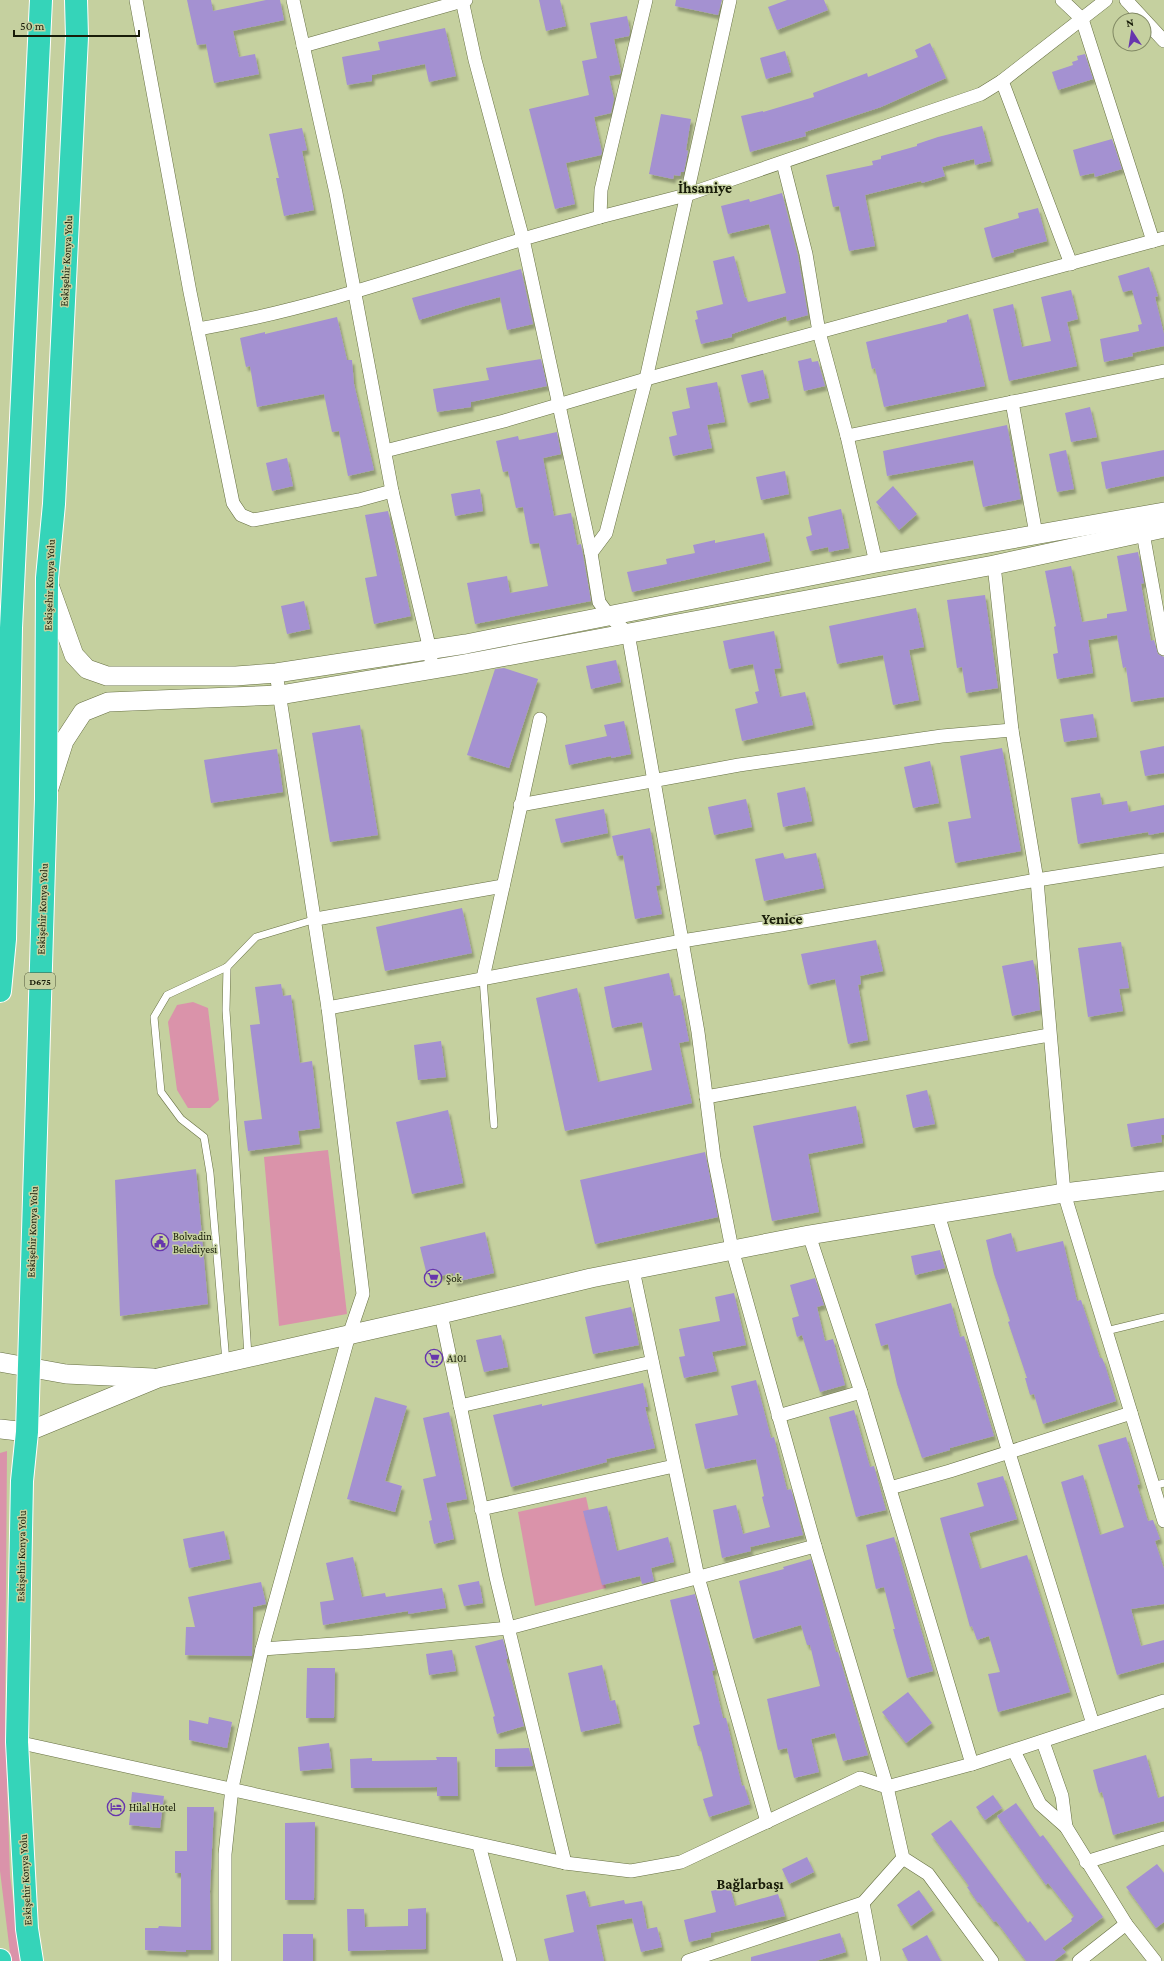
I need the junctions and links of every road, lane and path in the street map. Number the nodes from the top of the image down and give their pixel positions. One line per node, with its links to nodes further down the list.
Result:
1 (41, 0): 40 (highway)
2 (76, 0): 38 (highway, Eskişehir Konya Yolu / D675)
3 (136, 0): 22 (street)
4 (293, 0): 13 (street)
5 (463, 0): 13 (street); 18 (street)
6 (646, 0): 17 (street)
7 (730, 0): 16 (street)
8 (1062, 0): 11 (street)
9 (1106, 0): 11 (street)
10 (1126, 0): 12 (street)
11 (1082, 19): 14 (street); 19 (street)
12 (1164, 41)
13 (303, 46): 21 (street)
14 (1002, 81): 15 (street); 20 (street)
15 (783, 163): 16 (street); 23 (street)
16 (686, 195): 17 (street); 25 (street)
17 (600, 217): 18 (street)
18 (523, 239): 21 (street); 27 (street)
19 (1159, 240): 20 (street)
20 (1070, 264): 23 (street)
21 (356, 291): 22 (street); 29 (street)
22 (198, 329): 30 (street)
23 (820, 332): 25 (street); 28 (street)
24 (1164, 370): 26 (street)
25 (646, 380): 27 (street); 35 (street)
26 (1012, 402): 28 (street); 34 (street)
27 (559, 404): 29 (street); 35 (street)
28 (847, 436): 36 (street)
29 (385, 451): 30 (street)
30 (392, 491): 43 (street)
31 (1164, 512): 34 (main road)
32 (1164, 528): 33 (main road)
33 (1143, 533): 37 (main road); 42 (street)
34 (1036, 534): 36 (main road)
35 (591, 553): 39 (street)
36 (876, 563): 39 (main road)
37 (994, 565): 41 (main road); 49 (street)
38 (47, 578): 46 (main road); 52 (highway, Eskişehir Konya Yolu / D675)
39 (610, 617): 41 (street); 43 (main road)
40 (11, 628): 44 (main road); 50 (highway)
41 (628, 633): 45 (main road); 51 (street)
42 (1164, 649)
43 (430, 650): 45 (street); 46 (main road)
44 (0, 657)
45 (432, 670): 47 (main road)
46 (276, 673): 47 (street)
47 (280, 695): 52 (main road); 57 (street)
48 (540, 720): 53 (street)
49 (1012, 730): 51 (street); 55 (street)
50 (4, 732): 61 (highway)
51 (654, 780): 53 (street); 58 (street)
52 (46, 799): 80 (highway, Eskişehir Konya Yolu / D675)
53 (520, 804): 56 (street)
54 (1164, 860): 55 (street)
55 (1037, 880): 58 (street); 63 (street)
56 (503, 886): 57 (street); 60 (street)
57 (316, 919): 59 (lane); 62 (street)
58 (682, 941): 60 (street); 64 (street)
59 (227, 967): 76 (lane); 78 (lane)
60 (483, 978): 62 (street); 65 (lane)
61 (0, 991)
62 (328, 1008): 75 (street)
63 (1049, 1035): 64 (street); 67 (street)
64 (706, 1097): 70 (street)
65 (494, 1125)
66 (1164, 1181): 67 (main road)
67 (1064, 1193): 68 (main road); 74 (street)
68 (938, 1214): 69 (main road); 88 (street)
69 (809, 1235): 70 (main road); 82 (street)
70 (732, 1249): 71 (main road); 85 (street)
71 (633, 1270): 72 (main road); 79 (street)
72 (440, 1314): 75 (main road); 83 (street)
73 (1164, 1317): 74 (lane)
74 (1106, 1332): 84 (street)
75 (349, 1335): 76 (main road); 97 (street)
76 (248, 1356): 78 (main road)
77 (0, 1362): 80 (main road)
78 (226, 1362): 81 (main road)
79 (652, 1362): 83 (street); 89 (street)
80 (28, 1368): 81 (main road); 87 (highway, Eskişehir Konya Yolu / D675)
81 (158, 1378): 87 (main road)
82 (861, 1392): 85 (street); 91 (street)
83 (460, 1406): 92 (street)
84 (1131, 1414): 88 (street); 90 (street)
85 (778, 1416): 94 (street)
86 (0, 1429): 87 (main road)
87 (27, 1432): 100 (highway, Eskişehir Konya Yolu / D675)
88 (1009, 1453): 91 (street); 99 (street)
89 (674, 1466): 92 (street); 95 (street)
90 (1159, 1485): 93 (street)
91 (890, 1488): 103 (street)
92 (481, 1509): 96 (street)
93 (1164, 1521)
94 (815, 1546): 95 (street); 104 (street)
95 (698, 1577): 96 (street); 106 (street)
96 (509, 1628): 97 (street); 112 (street)
97 (262, 1649): 105 (street)
98 (1164, 1701): 99 (street)
99 (1093, 1724): 101 (street)
100 (17, 1742): 105 (street); 115 (highway, Eskişehir Konya Yolu / D675)
101 (1043, 1742): 102 (street); 107 (street)
102 (1014, 1751): 103 (street); 107 (street)
103 (972, 1764): 104 (street)
104 (887, 1787): 106 (street); 110 (street)
105 (232, 1788): 109 (street); 116 (street)
106 (767, 1822): 112 (street)
107 (1066, 1827): 111 (street)
108 (1164, 1838): 111 (street)
109 (479, 1845): 112 (street); 117 (street)
110 (903, 1858): 113 (street); 120 (street)
111 (1086, 1862): 114 (street)
112 (565, 1863)
113 (863, 1902): 118 (street); 119 (street)
114 (1126, 1924): 121 (street); 122 (street)
115 (32, 1961)
116 (225, 1961)
117 (510, 1961)
118 (688, 1961)
119 (874, 1961)
120 (992, 1961)
121 (1079, 1961)
122 (1155, 1961)

